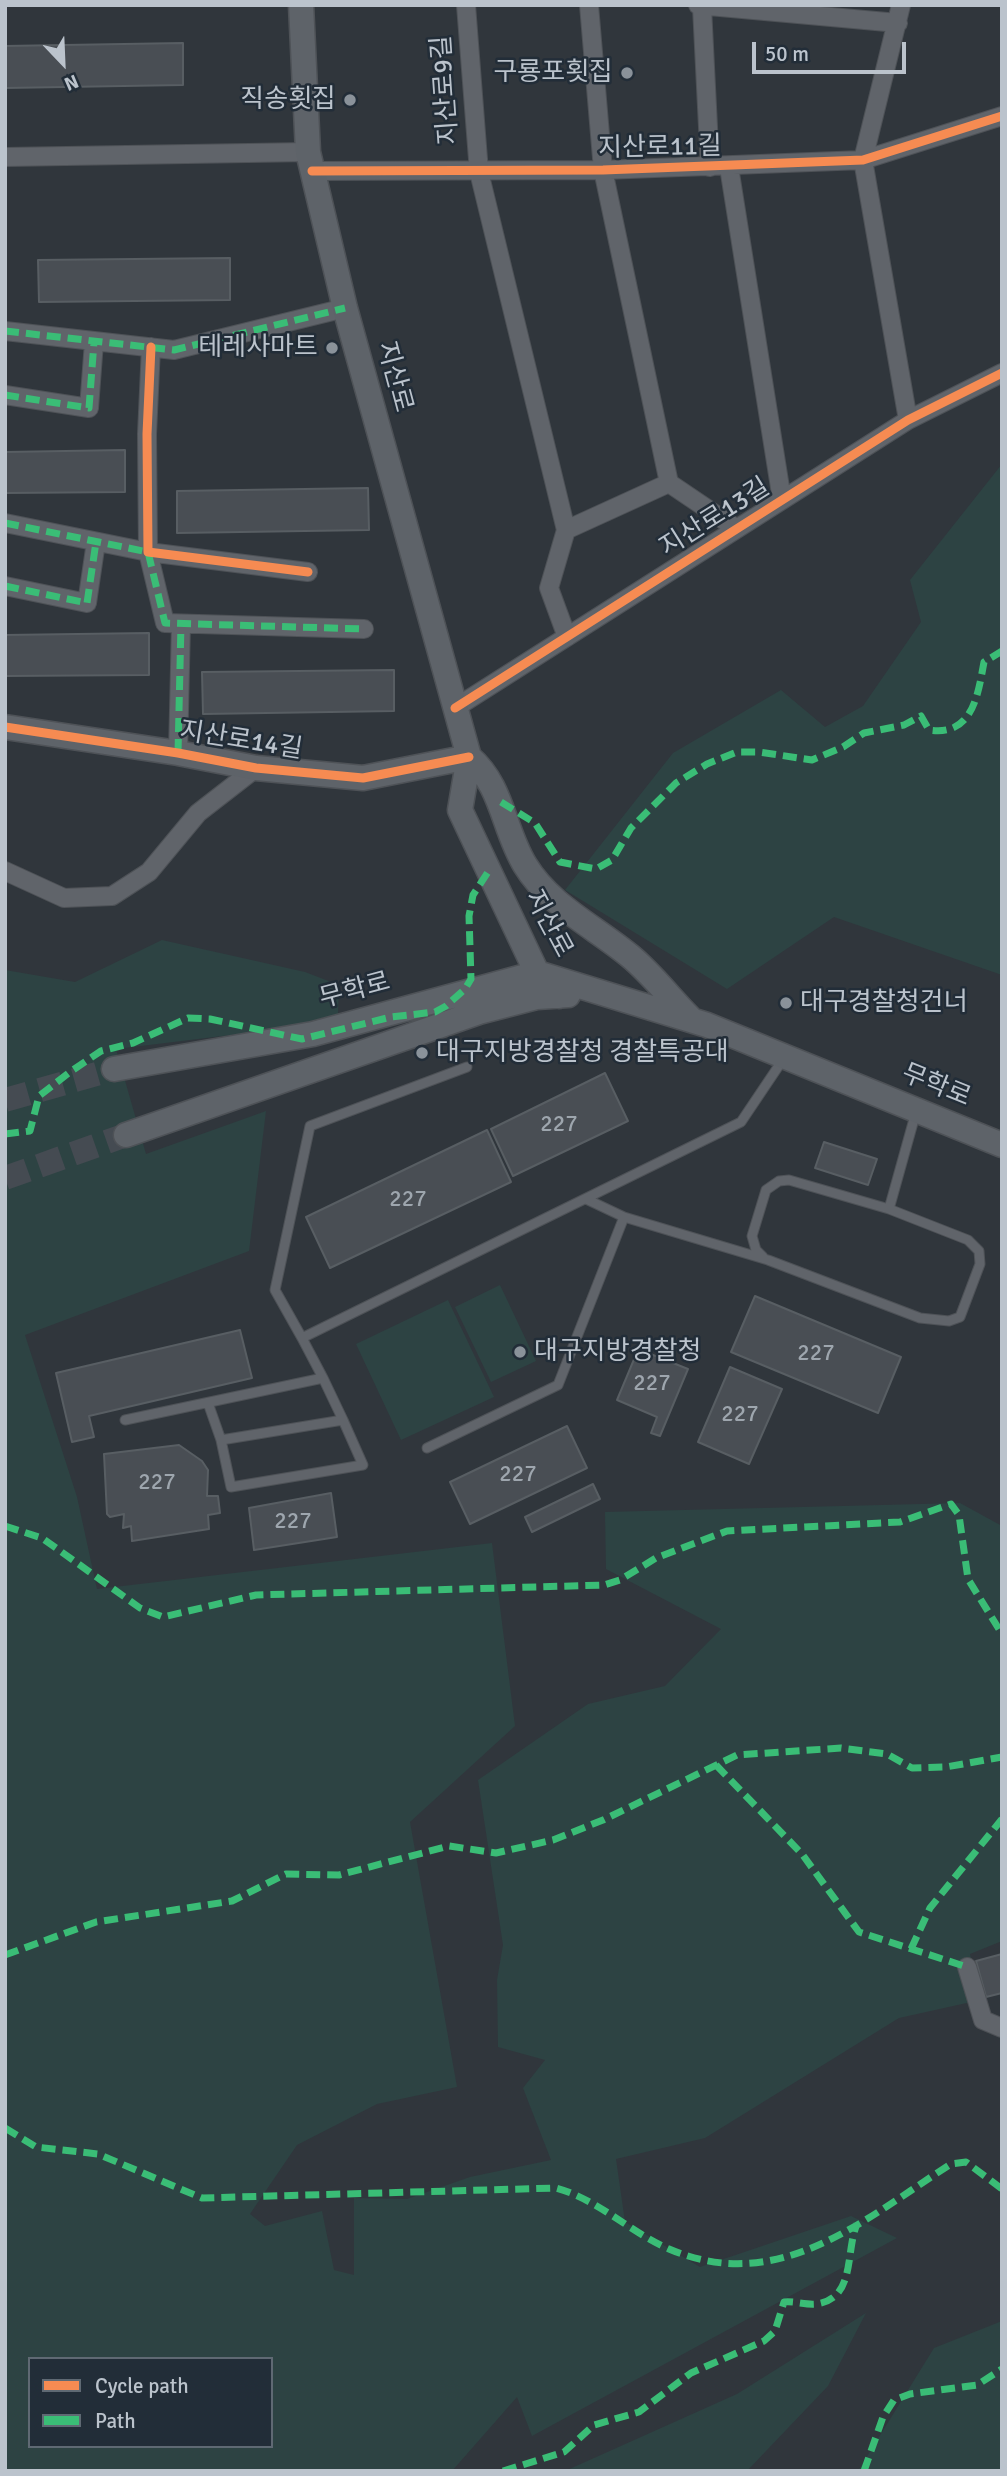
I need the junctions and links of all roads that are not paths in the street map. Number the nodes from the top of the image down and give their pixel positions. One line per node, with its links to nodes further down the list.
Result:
1 (301, 5): 9 (main road, 지산로)
2 (466, 5): 13 (street, 지산로9길)
3 (589, 5): 12 (street)
4 (700, 6): 5 (street); 10 (street)
5 (900, 14): 8 (street)
6 (1002, 116): 8 (street, 지산로11길)
7 (5, 157): 9 (street, 지산로11길)
8 (863, 160): 11 (street, 지산로11길); 20 (street)
9 (310, 161): 13 (street, 지산로11길); 14 (main road, 지산로)
10 (710, 167): 11 (street, 지산로11길); 12 (street, 지산로11길)
11 (729, 167): 22 (street, 지산로11길)
12 (603, 170): 13 (street, 지산로11길); 21 (street, 지산로11길)
13 (479, 172): 25 (street)
14 (345, 308): 17 (street); 33 (main road, 지산로)
15 (5, 331): 16 (street)
16 (94, 342): 17 (street); 19 (street)
17 (152, 346): 27 (street)
18 (1002, 373): 20 (street, 지산로13길)
19 (5, 395)
20 (908, 420): 22 (street, 지산로13길)
21 (669, 483): 24 (street); 25 (street)
22 (782, 500): 24 (street, 지산로13길)
23 (5, 523): 26 (street)
24 (737, 529): 32 (street, 지산로13길)
25 (566, 530): 32 (street)
26 (96, 542): 27 (street); 29 (street)
27 (148, 552): 28 (street); 30 (street)
28 (308, 572)
29 (5, 586)
30 (181, 624): 31 (street); 35 (street)
31 (364, 629)
32 (567, 637): 33 (street, 지산로13길)
33 (455, 708): 36 (main road, 지산로)
34 (5, 727): 35 (main road, 지산로14길)
35 (178, 753): 37 (main road, 지산로14길)
36 (470, 757): 37 (main road, 지산로14길); 39 (main road, 지산로); 40 (main road, 지산로)
37 (256, 768): 38 (street)
38 (5, 871)
39 (631, 957): 43 (main road, 무학로)
40 (537, 972): 41 (main road, 무학로); 42 (main road, 지산로); 46 (main road, 무학로)
41 (607, 994): 42 (main road, 무학로); 43 (main road, 무학로)
42 (559, 996): 48 (main road, 무학로)
43 (692, 1020): 44 (main road, 무학로)
44 (785, 1056): 47 (main road, 무학로); 50 (lane)
45 (467, 1067): 54 (lane)
46 (114, 1069)
47 (916, 1110): 49 (main road, 무학로); 51 (lane)
48 (126, 1135)
49 (1002, 1145)
50 (586, 1199): 52 (lane); 54 (lane)
51 (889, 1209): 53 (lane); 53 (lane)
52 (624, 1217): 53 (lane); 60 (lane)
53 (768, 1260)
54 (302, 1338): 55 (lane)
55 (323, 1378): 56 (lane); 58 (lane)
56 (208, 1403): 57 (lane); 59 (lane)
57 (125, 1420)
58 (344, 1420): 59 (lane); 59 (lane)
59 (221, 1440)
60 (427, 1448)
61 (967, 1967): 62 (street)
62 (1002, 2028)

